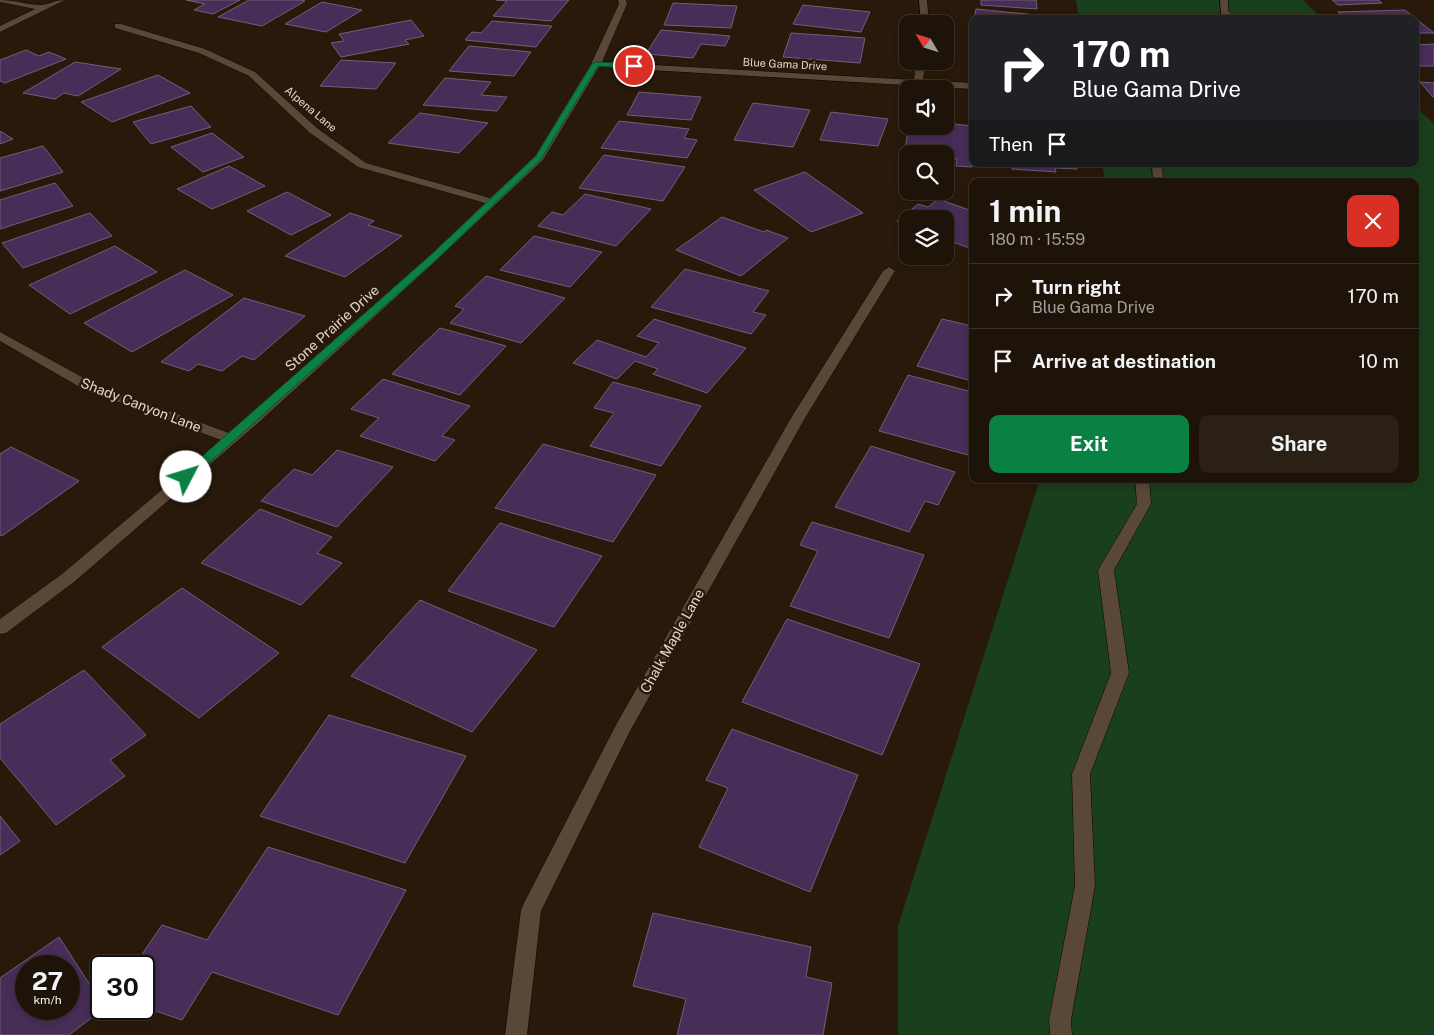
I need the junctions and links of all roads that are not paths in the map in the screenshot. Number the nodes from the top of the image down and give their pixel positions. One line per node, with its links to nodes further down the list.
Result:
1 (0, 0): 6 (street)
2 (61, 0): 6 (street)
3 (622, 0): 11 (street, Stone Prairie Drive)
4 (922, 0): 7 (street)
5 (1224, 0): 8 (street)
6 (43, 8): 10 (street)
7 (924, 15)
8 (1227, 15)
9 (118, 26): 15 (street, Alpena Lane)
10 (0, 29)
11 (596, 64): 12 (street, Blue Gama Drive); 15 (street, Stone Prairie Drive)
12 (899, 82)
13 (954, 85): 14 (street, Blue Gama Drive)
14 (969, 86)
15 (492, 202): 18 (street, Stone Prairie Drive)
16 (889, 271): 21 (street, Chalk Maple Lane)
17 (0, 336): 18 (street, Shady Canyon Lane)
18 (231, 439): 20 (street, Stone Prairie Drive)
19 (1142, 483): 22 (street)
20 (0, 628)
21 (516, 1035)
22 (1061, 1035)

